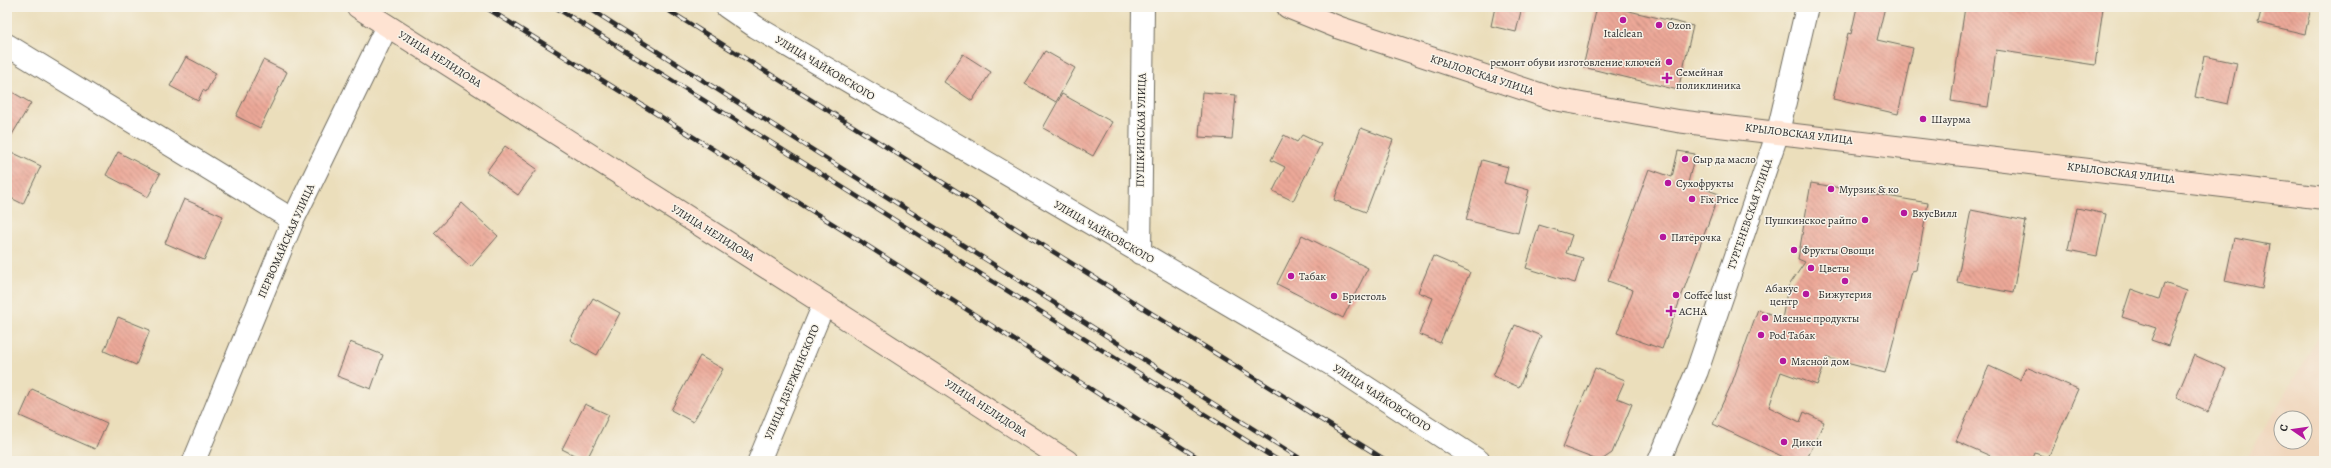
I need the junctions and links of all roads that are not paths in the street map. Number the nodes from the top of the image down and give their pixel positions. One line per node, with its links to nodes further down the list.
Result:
1 (358, 7): 6 (street, УЛИЦА НЕЛИДОВА)
2 (727, 7): 11 (street, УЛИЦА ЧАЙКОВСКОГО)
3 (1142, 7): 11 (street, ПУШКИНСКАЯ УЛИЦА)
4 (1288, 7): 8 (street, КРЫЛОВСКАЯ УЛИЦА)
5 (1807, 7): 8 (street, ТУРГЕНЕВСКАЯ УЛИЦА)
6 (387, 26): 10 (street, ПЕРВОМАЙСКАЯ УЛИЦА); 12 (street, УЛИЦА НЕЛИДОВА)
7 (7, 45): 10 (street)
8 (1778, 132): 9 (street, КРЫЛОВСКАЯ УЛИЦА); 17 (street, ТУРГЕНЕВСКАЯ УЛИЦА)
9 (2324, 198)
10 (293, 220): 13 (street, ПЕРВОМАЙСКАЯ УЛИЦА)
11 (1140, 253): 16 (street, УЛИЦА ЧАЙКОВСКОГО)
12 (824, 304): 14 (street, УЛИЦА ДЗЕРЖИНСКОГО); 15 (street, УЛИЦА НЕЛИДОВА)
13 (194, 461)
14 (759, 461)
15 (1067, 461)
16 (1479, 461)
17 (1659, 461)

